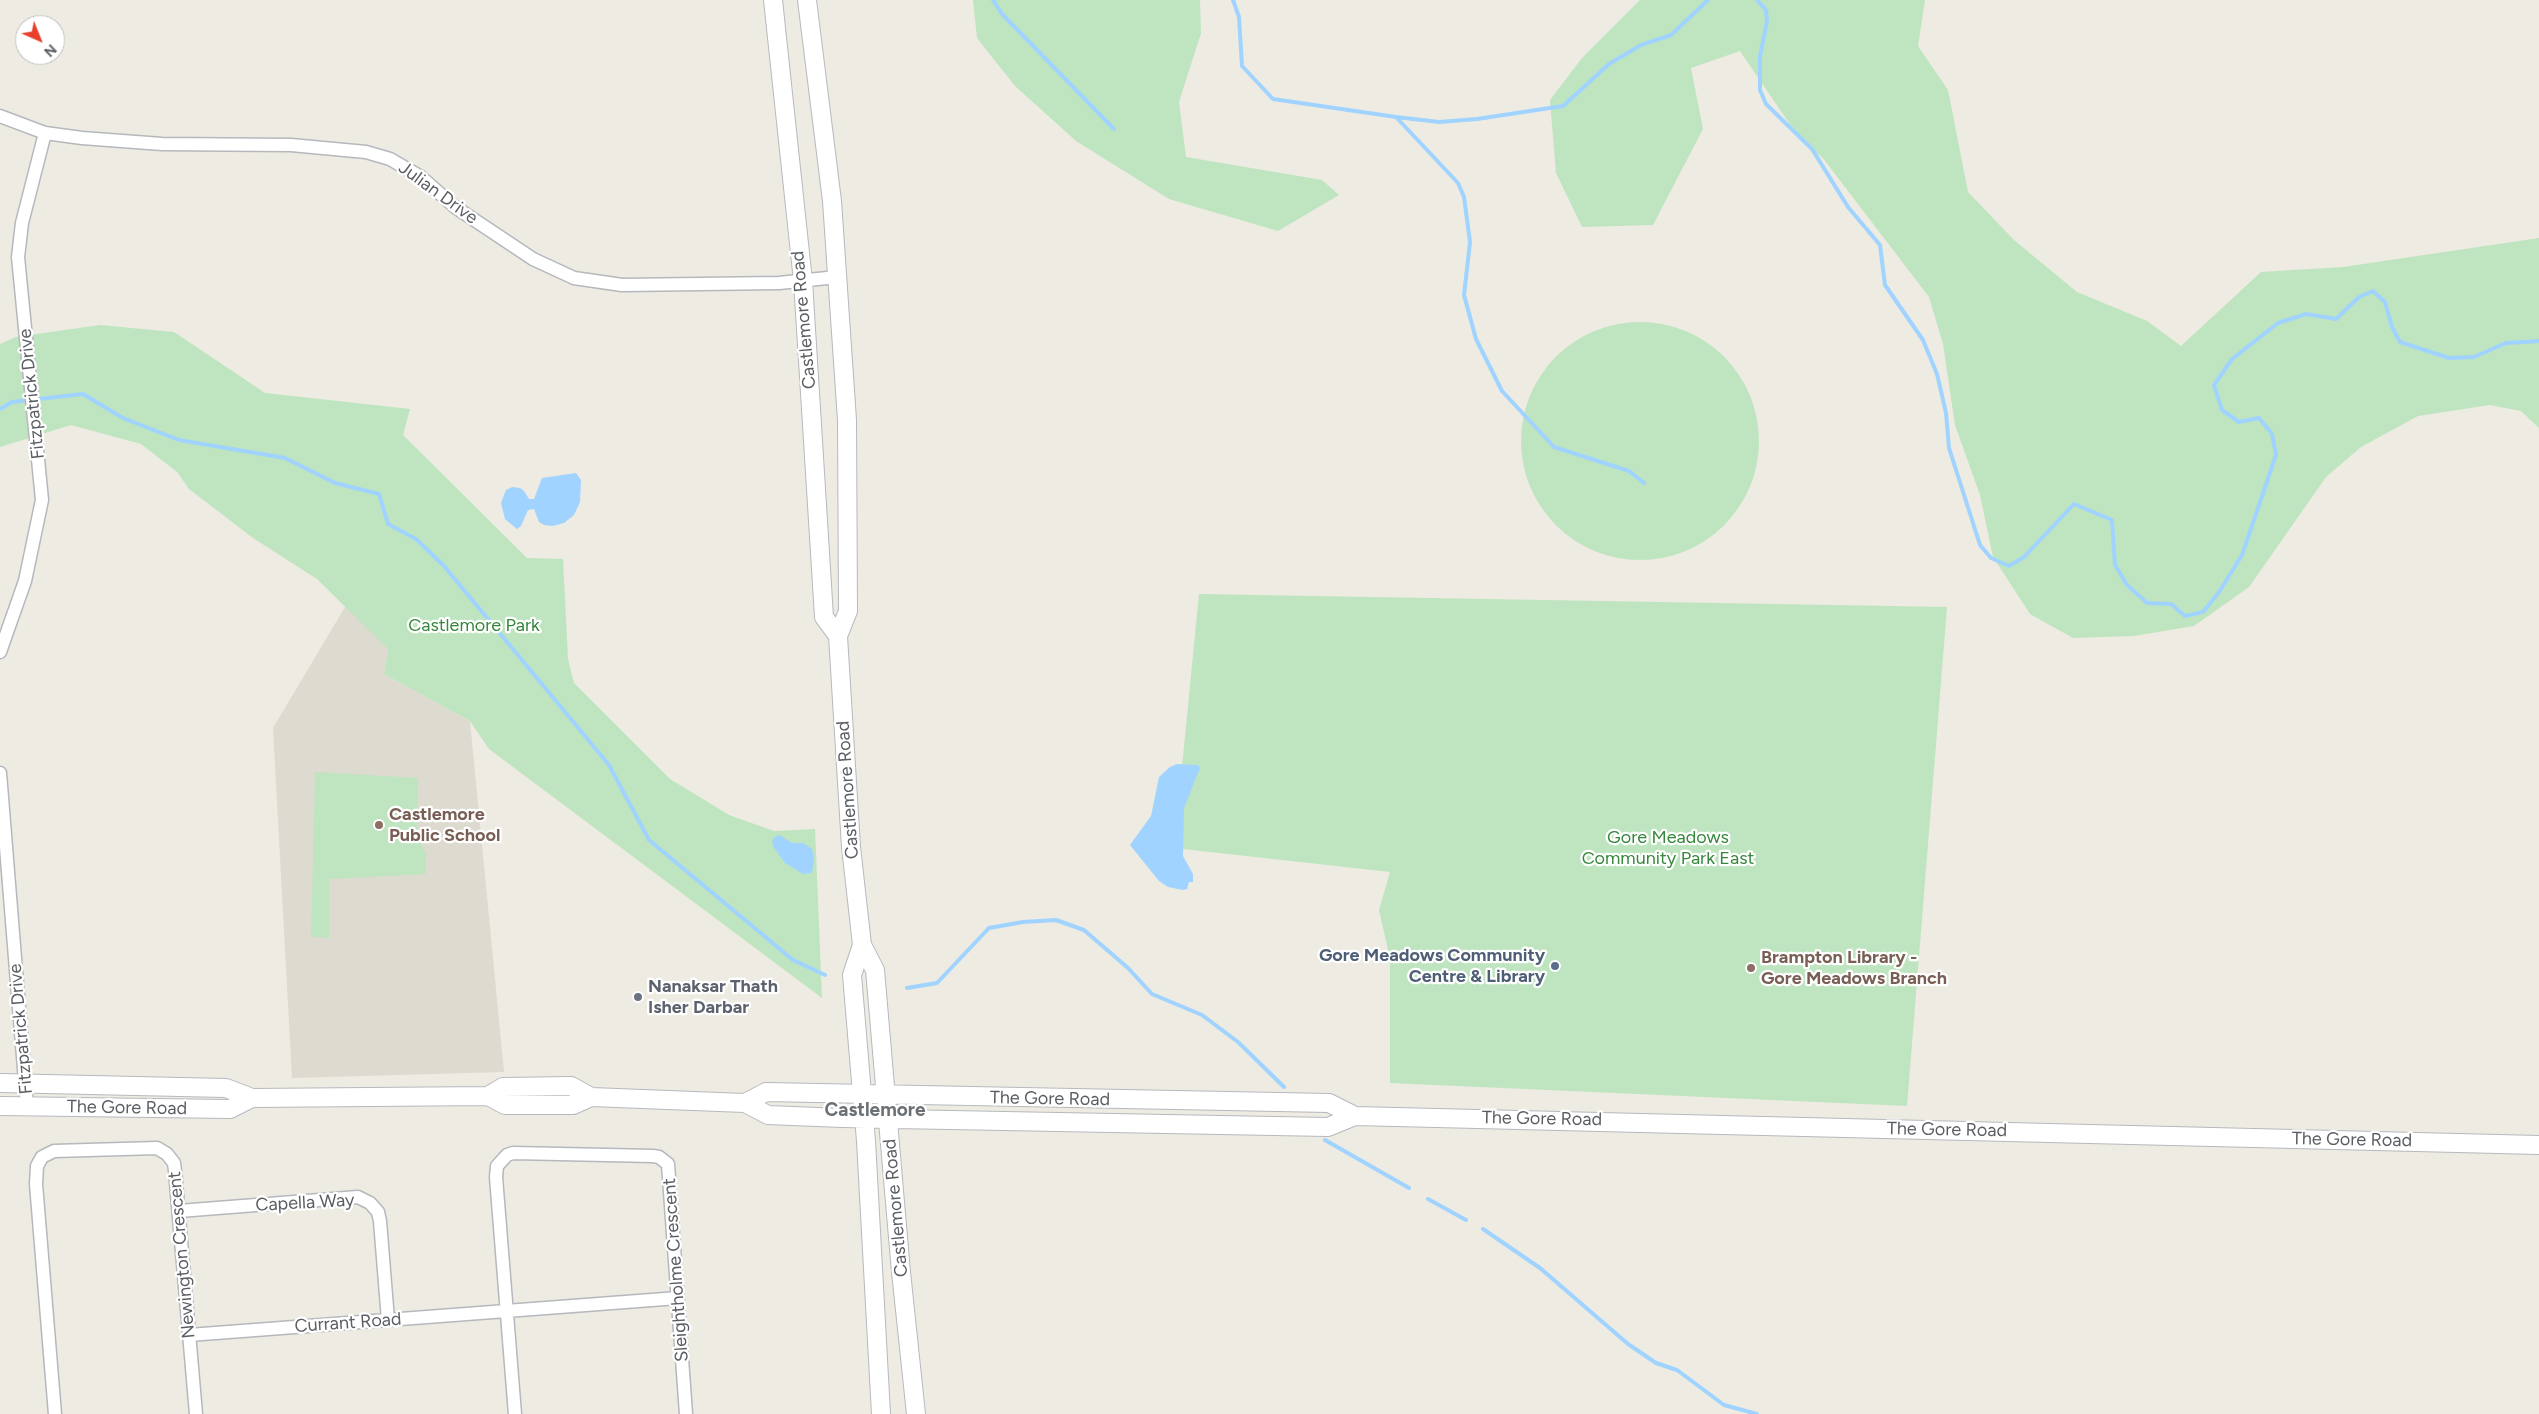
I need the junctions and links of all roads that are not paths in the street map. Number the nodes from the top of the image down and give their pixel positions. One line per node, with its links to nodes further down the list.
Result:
1 (773, 0): 6 (main road, Castlemore Road)
2 (806, 0): 5 (main road, Castlemore Road)
3 (0, 116): 4 (street, Julian Drive)
4 (44, 133): 6 (street, Julian Drive); 8 (street, Fitzpatrick Drive)
5 (837, 277): 6 (street, Julian Drive); 7 (main road, Castlemore Road)
6 (803, 280): 7 (main road, Castlemore Road)
7 (838, 636): 10 (main road, Castlemore Road)
8 (0, 652)
9 (0, 773): 12 (street, Fitzpatrick Drive)
10 (862, 945): 13 (main road, Castlemore Road); 14 (main road, Castlemore Road)
11 (0, 1083): 12 (main road, The Gore Road)
12 (25, 1084): 15 (main road, The Gore Road); 19 (street, Fitzpatrick Drive)
13 (862, 1095): 14 (main road, The Gore Road); 17 (main road, The Gore Road); 21 (main road, Castlemore Road)
14 (886, 1096): 16 (main road, The Gore Road); 22 (main road, Castlemore Road)
15 (252, 1098): 17 (main road, The Gore Road); 19 (main road, The Gore Road)
16 (1245, 1102): 20 (main road, The Gore Road); 23 (main road)
17 (745, 1103): 21 (main road, The Gore Road)
18 (0, 1106): 19 (main road, The Gore Road)
19 (27, 1106)
20 (1355, 1116): 23 (main road, The Gore Road); 24 (main road, The Gore Road)
21 (864, 1119): 22 (main road, The Gore Road); 34 (main road, Castlemore Road)
22 (888, 1119): 23 (main road, The Gore Road); 35 (main road, Castlemore Road)
23 (1245, 1126)
24 (2539, 1144)
25 (179, 1211): 28 (street, Capella Way); 29 (street, Newington Crescent); 30 (street, Newington Crescent)
26 (678, 1298): 27 (street, Currant Road); 27 (street, Sleightholme Crescent); 33 (street, Sleightholme Crescent)
27 (507, 1310): 28 (street, Currant Road); 32 (street, Sleightholme Crescent)
28 (388, 1320): 29 (street, Currant Road)
29 (189, 1335): 31 (street, Newington Crescent)
30 (55, 1414)
31 (196, 1414)
32 (515, 1414)
33 (686, 1414)
34 (881, 1414)
35 (916, 1414)

